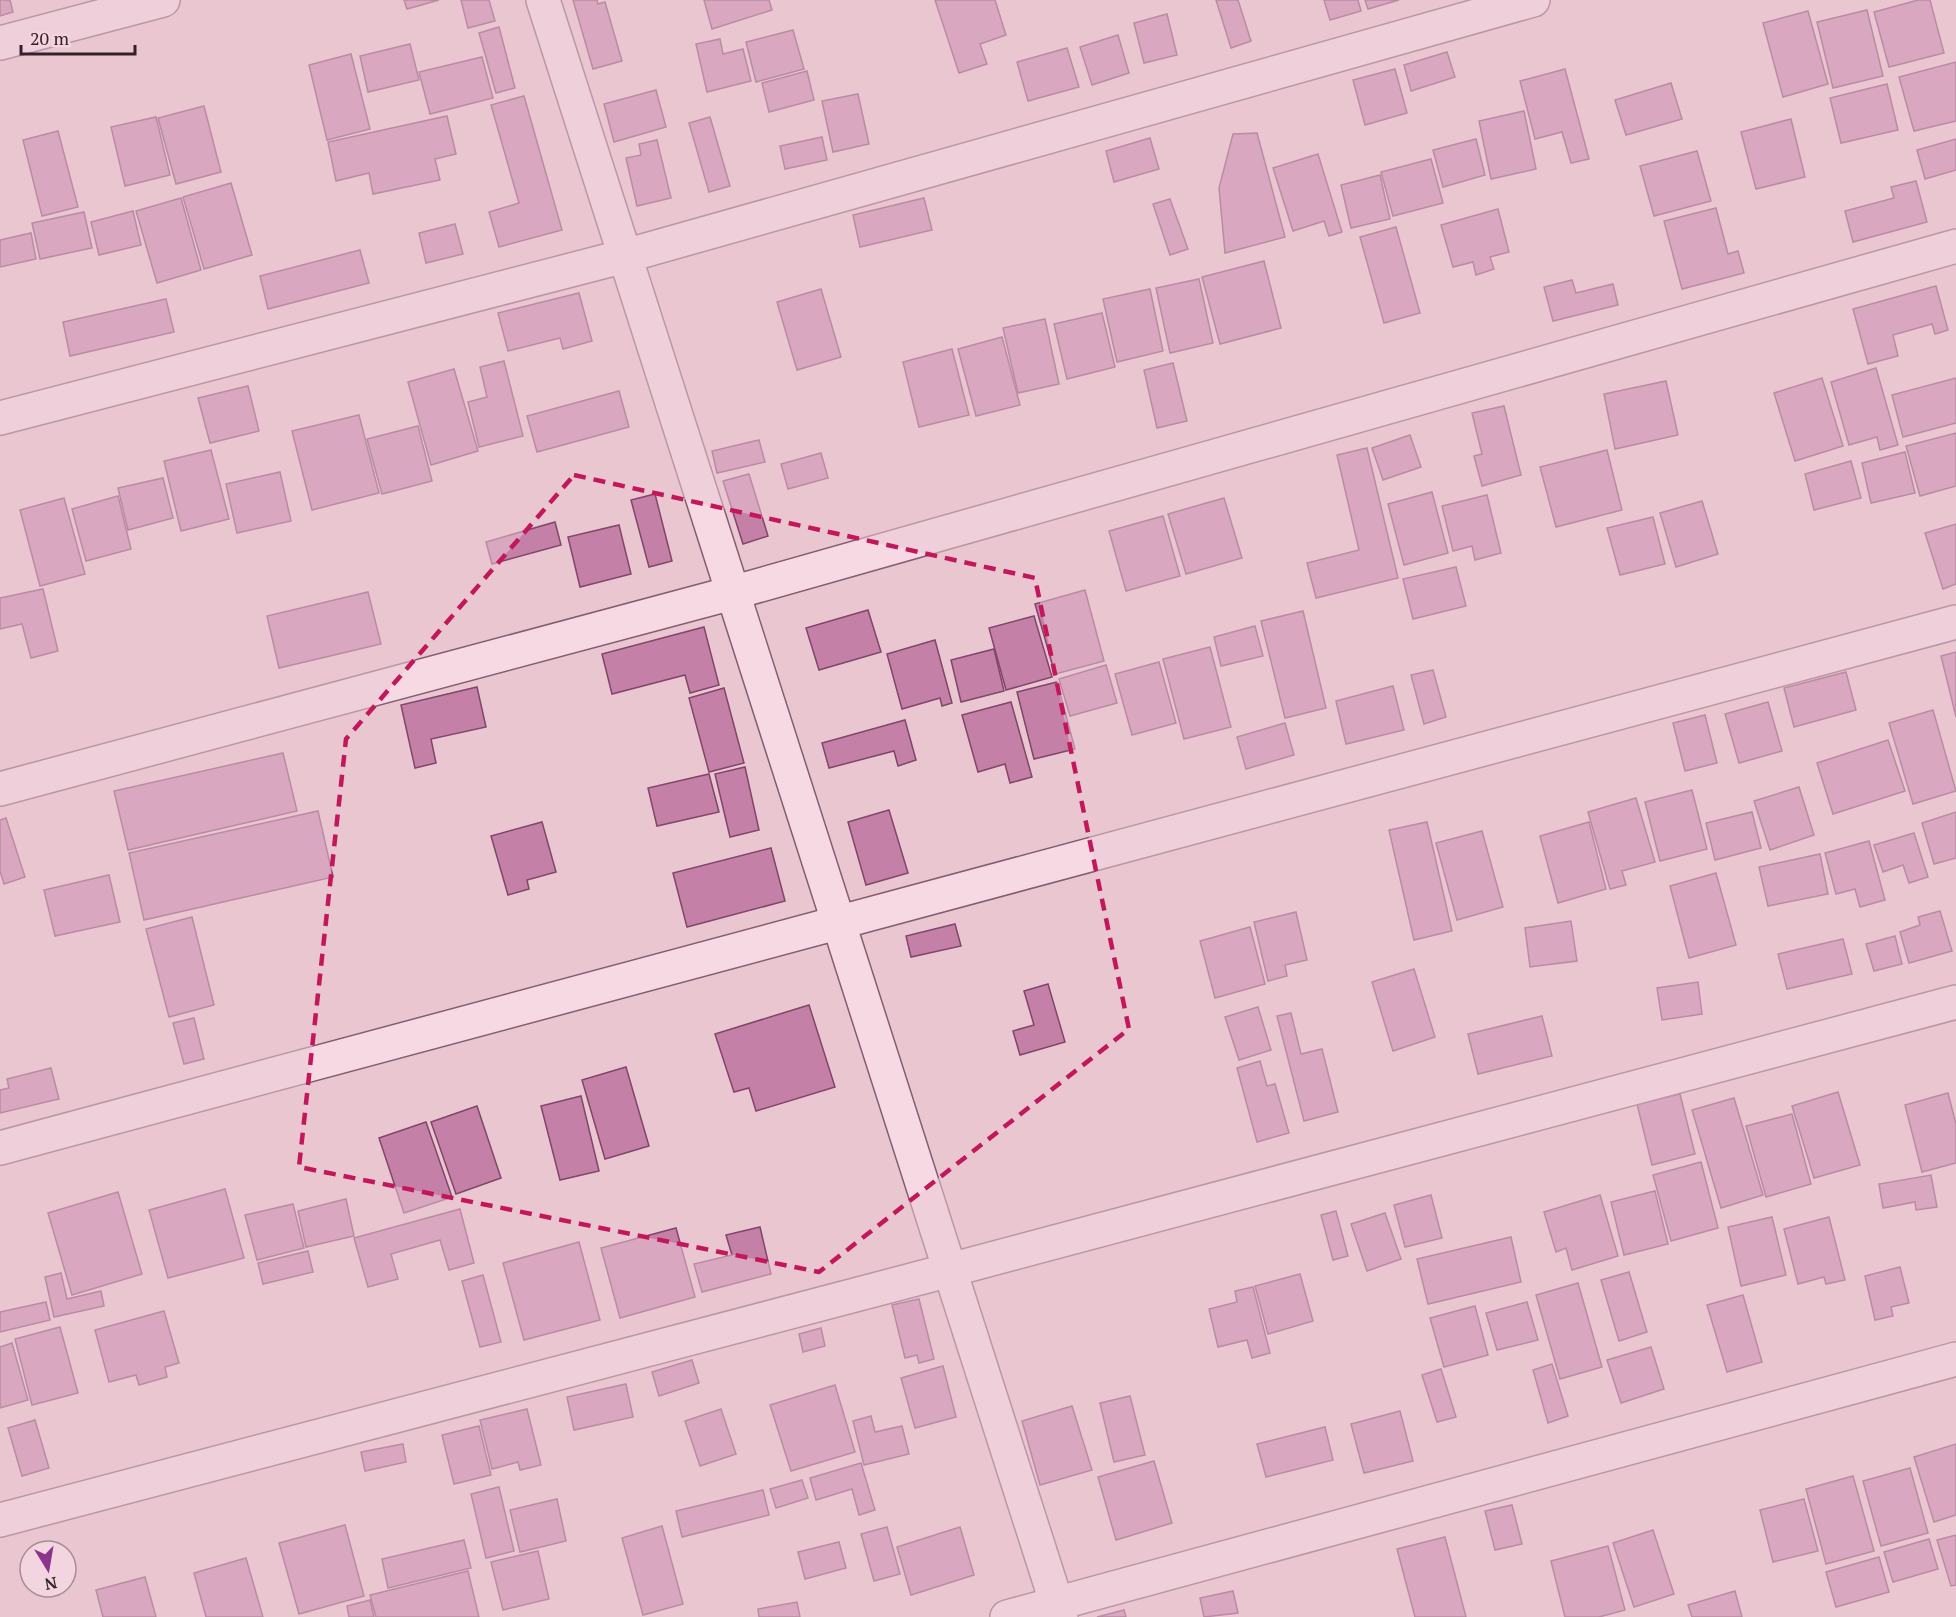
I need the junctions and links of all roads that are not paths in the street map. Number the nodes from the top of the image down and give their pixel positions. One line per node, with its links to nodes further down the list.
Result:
1 (163, 0): 4 (street)
2 (543, 0): 6 (street)
3 (1533, 0): 6 (street)
4 (0, 43)
5 (1956, 246): 8 (street)
6 (624, 256): 7 (street); 8 (street)
7 (0, 418)
8 (732, 593): 10 (street); 11 (street)
9 (1956, 622): 11 (street)
10 (0, 789)
11 (837, 922): 13 (street); 14 (street)
12 (1956, 1002): 14 (street)
13 (0, 1148)
14 (950, 1270): 16 (street); 17 (street)
15 (1956, 1359): 17 (street)
16 (0, 1520)
17 (1059, 1610): 18 (street)
18 (1007, 1617)

